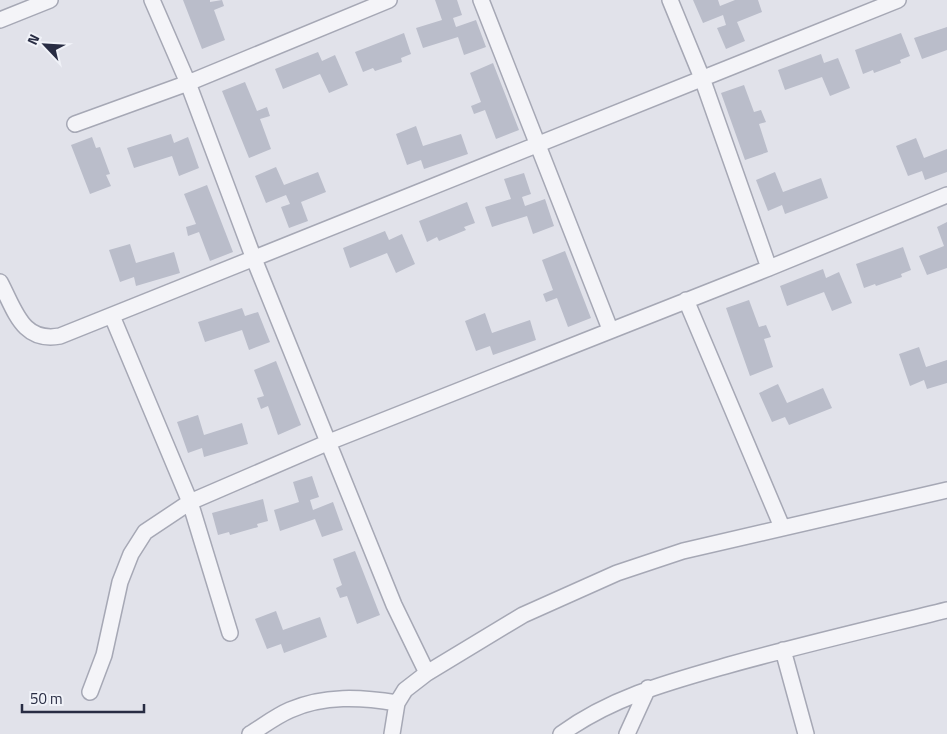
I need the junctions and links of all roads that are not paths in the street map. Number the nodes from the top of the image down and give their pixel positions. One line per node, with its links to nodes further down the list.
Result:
1 (50, 0): 7 (street)
2 (152, 0): 9 (street)
3 (389, 0): 9 (street)
4 (481, 0): 11 (street)
5 (670, 0): 8 (street)
6 (898, 0): 8 (street)
7 (0, 20)
8 (702, 78): 11 (street); 14 (street)
9 (188, 83): 10 (street); 13 (street)
10 (76, 124)
11 (538, 144): 13 (street); 18 (street)
12 (947, 195): 14 (street)
13 (254, 259): 17 (street); 19 (street)
14 (769, 268): 16 (street)
15 (0, 282): 17 (street)
16 (686, 300): 18 (street); 22 (street)
17 (112, 316): 21 (street)
18 (610, 329): 19 (street)
19 (329, 442): 21 (street); 26 (street)
20 (947, 490): 22 (street)
21 (190, 502): 24 (street); 28 (street)
22 (782, 527): 26 (street)
23 (947, 610): 25 (street)
24 (230, 633)
25 (783, 650): 27 (street); 34 (street)
26 (427, 672): 29 (street)
27 (648, 688): 32 (street); 33 (street)
28 (90, 692)
29 (397, 703): 30 (street); 31 (street)
30 (250, 734)
31 (392, 734)
32 (561, 734)
33 (626, 734)
34 (806, 734)

